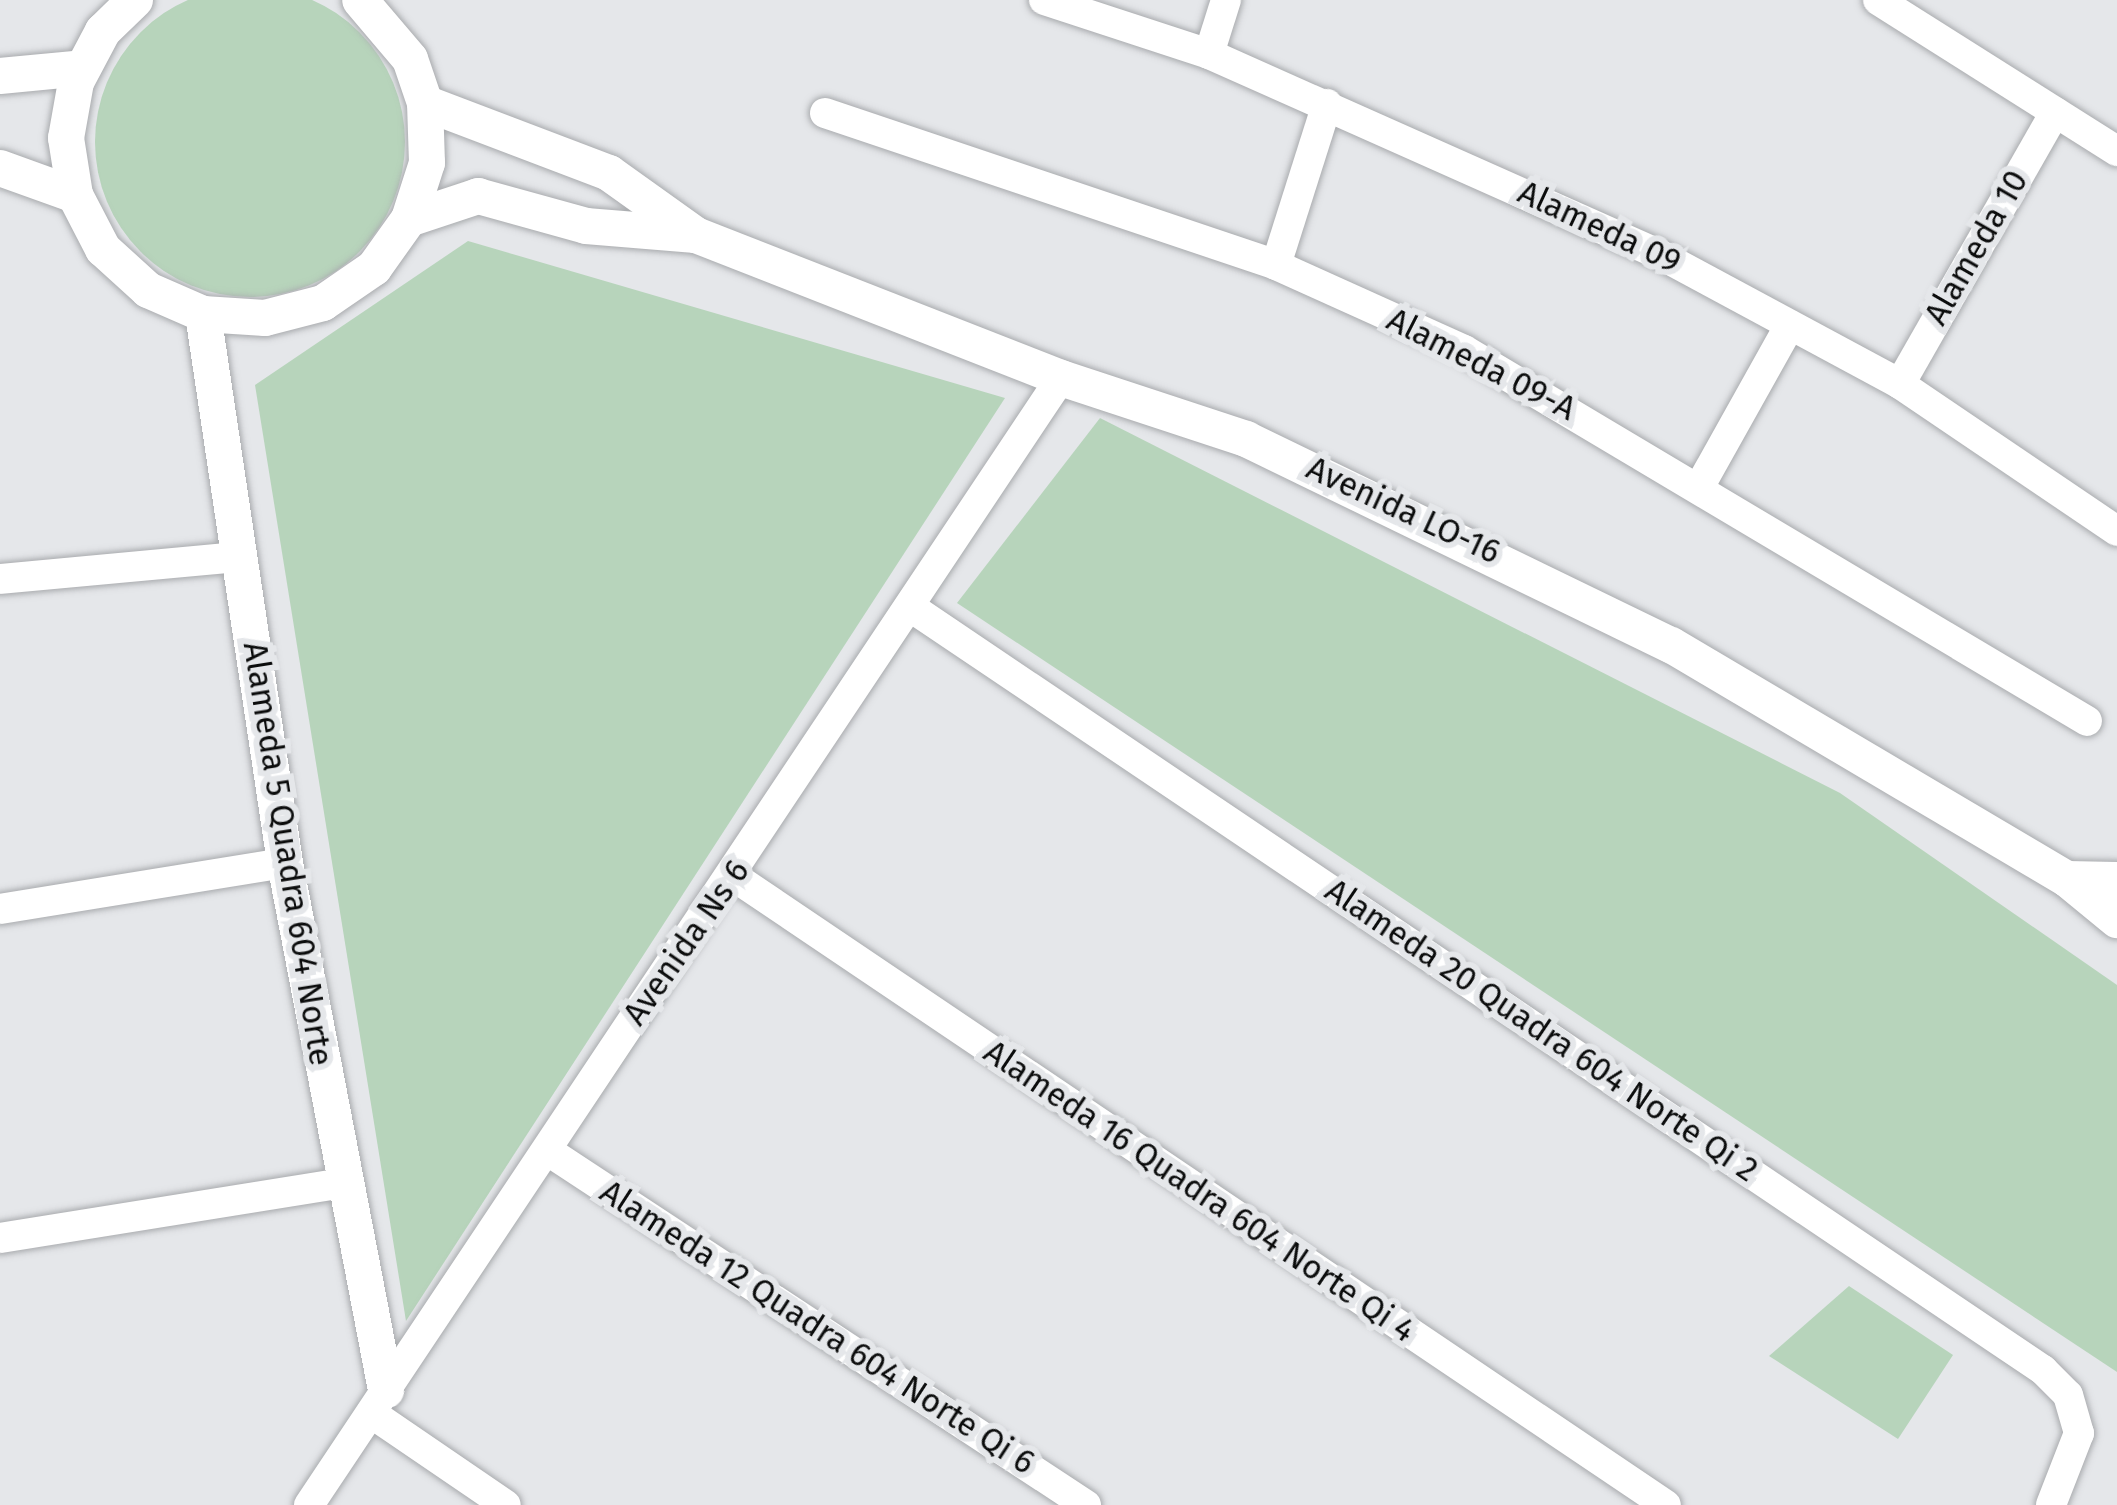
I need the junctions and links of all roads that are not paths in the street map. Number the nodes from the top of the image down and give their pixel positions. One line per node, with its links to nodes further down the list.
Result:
1 (135, 0): 8 (street)
2 (360, 0): 10 (street)
3 (1044, 0): 7 (street, Alameda 09)
4 (1226, 0): 7 (street)
5 (1878, 0): 6 (street)
6 (1931, 11): 12 (street)
7 (1209, 54): 11 (street, Alameda 09)
8 (83, 68): 9 (street); 16 (street)
9 (0, 76)
10 (425, 103): 17 (street); 18 (street, Avenida LO-16)
11 (1328, 104): 19 (street); 21 (street, Alameda 09)
12 (2055, 112): 14 (street); 23 (street, Alameda 10)
13 (825, 113): 19 (street, Alameda 09-A)
14 (2117, 151)
15 (0, 168): 16 (street)
16 (75, 195): 20 (street)
17 (409, 219): 18 (street, Avenida LO-16); 20 (street)
18 (696, 236): 22 (street, Avenida LO-16)
19 (1276, 265): 24 (street, Alameda 09-A)
20 (203, 314): 26 (street, Alameda 5 Quadra 604 Norte)
21 (1790, 325): 23 (street, Alameda 09); 24 (street)
22 (1061, 378): 28 (street, Avenida Ns 6); 32 (street, Avenida LO-16)
23 (1900, 384): 25 (street, Alameda 09)
24 (1701, 484): 29 (street, Alameda 09-A)
25 (2117, 531)
26 (239, 556): 27 (street); 30 (street, Alameda 5 Quadra 604 Norte)
27 (0, 579)
28 (912, 608): 31 (street, Avenida Ns 6); 44 (street, Alameda 20 Quadra 604 Norte Qi 2)
29 (2087, 722)
30 (285, 863): 34 (street); 37 (street, Alameda 5 Quadra 604 Norte)
31 (734, 876): 36 (street, Avenida Ns 6); 43 (street, Alameda 16 Quadra 604 Norte Qi 4)
32 (2067, 879): 33 (street, Avenida LO-16); 35 (street, Avenida LO-16)
33 (2117, 880)
34 (0, 909)
35 (2117, 920)
36 (548, 1151): 39 (street, Avenida Ns 6); 42 (street, Alameda 12 Quadra 604 Norte Qi 6)
37 (342, 1183): 38 (street); 39 (street, Alameda 5 Quadra 604 Norte)
38 (0, 1238)
39 (379, 1402): 40 (street, Avenida Ns 6); 41 (street)
40 (309, 1505)
41 (506, 1505)
42 (1086, 1505)
43 (1666, 1505)
44 (2051, 1505)

